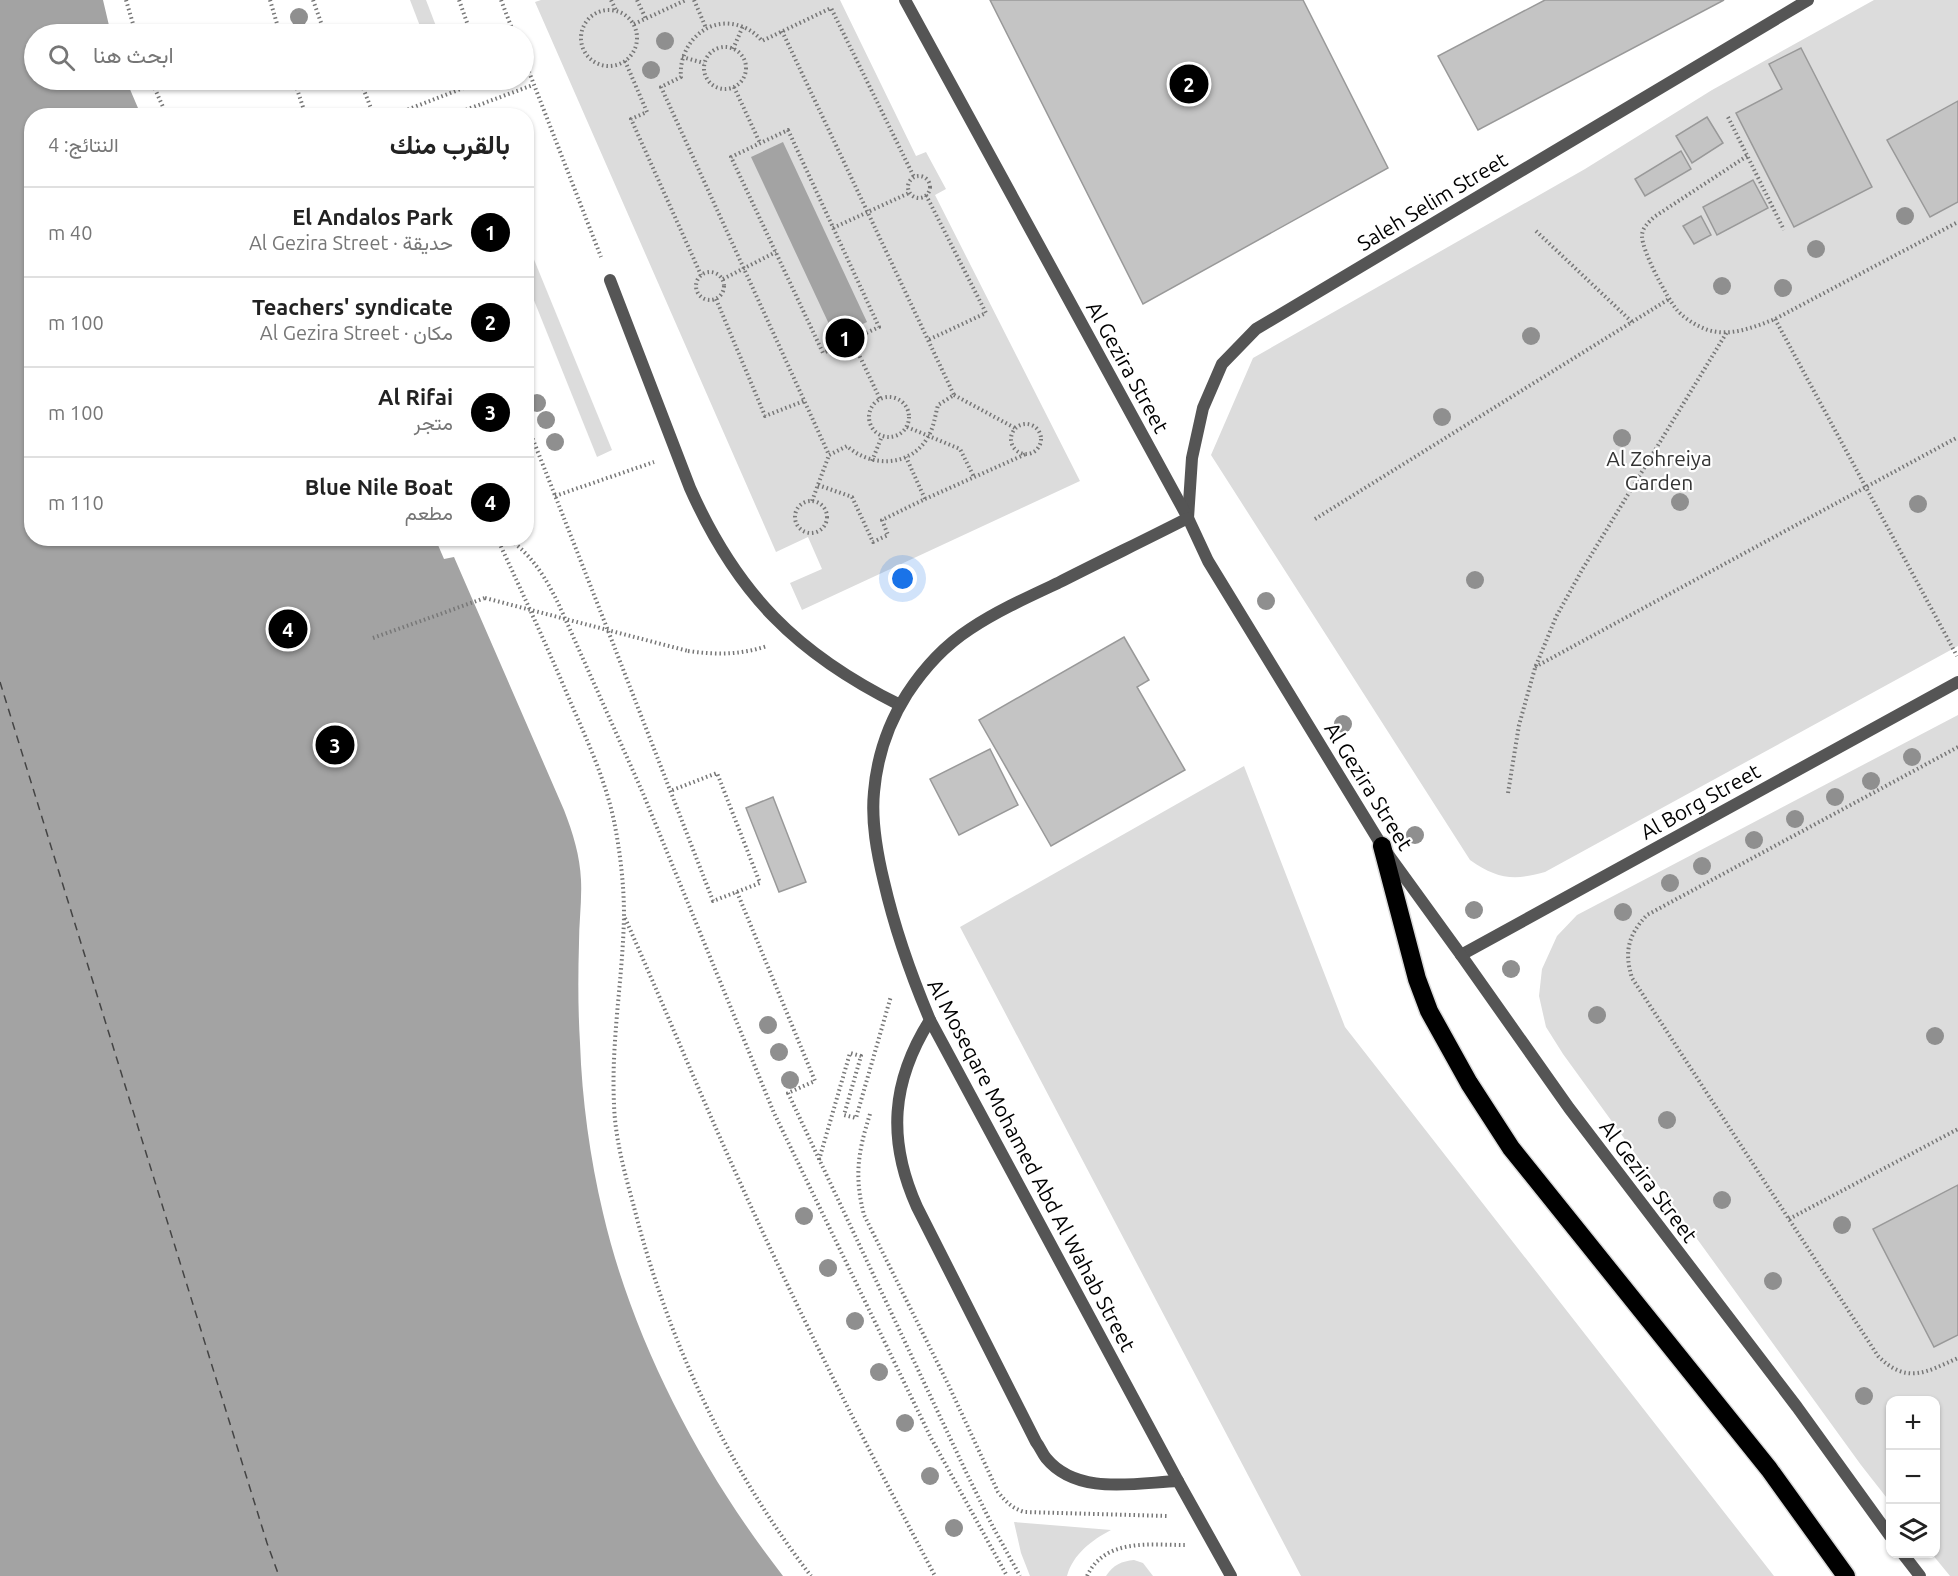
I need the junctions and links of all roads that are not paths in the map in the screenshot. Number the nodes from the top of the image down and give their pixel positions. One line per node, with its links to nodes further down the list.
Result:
1 (905, 0): 4 (street, Al Gezira Street)
2 (1808, 0): 4 (street, Saleh Selim Street)
3 (610, 280): 6 (street)
4 (1188, 518): 6 (street, Al Moseqare Mohamed Abd Al Wahab Street); 7 (street, Al Gezira Street)
5 (1958, 682): 8 (street, Al Borg Street)
6 (900, 705): 9 (street, Al Moseqare Mohamed Abd Al Wahab Street)
7 (1382, 846): 8 (street, Al Gezira Street); 14 (highway)
8 (1461, 954): 11 (street, Al Gezira Street)
9 (930, 1020): 10 (street, Al Moseqare Mohamed Abd Al Wahab Street); 10 (street)
10 (1178, 1481): 13 (street, Al Moseqare Mohamed Abd Al Wahab Street)
11 (1886, 1530)
12 (1906, 1558): 15 (street)
13 (1231, 1576)
14 (1846, 1576)
15 (1920, 1576)

